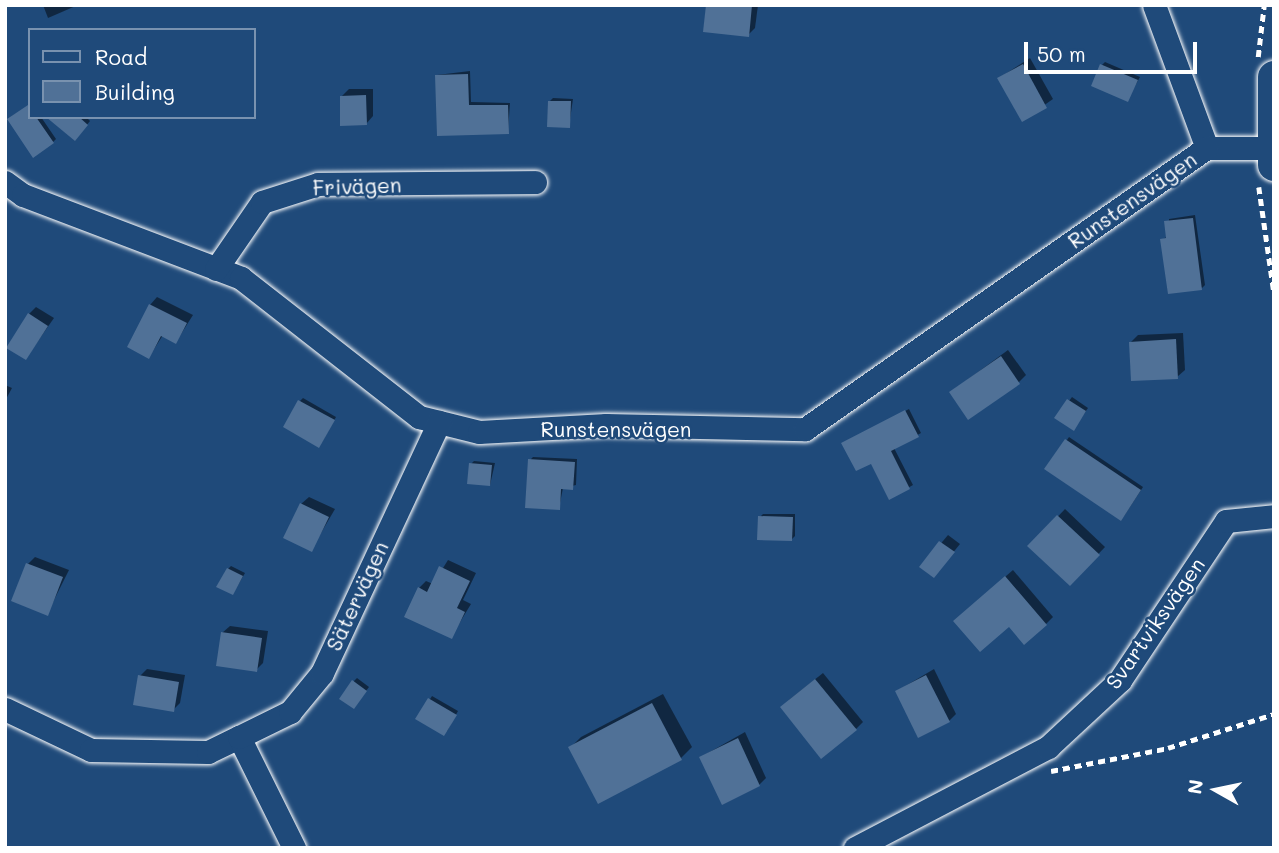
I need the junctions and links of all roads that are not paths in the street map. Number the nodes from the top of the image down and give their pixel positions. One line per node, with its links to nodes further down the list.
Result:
1 (1154, 5): 3 (street)
2 (1274, 77): 4 (main road)
3 (1206, 148): 4 (street); 8 (street, Runstensvägen)
4 (1273, 156)
5 (5, 182): 7 (street, Runstensvägen)
6 (535, 182): 7 (street, Frivägen)
7 (216, 269): 8 (street, Runstensvägen)
8 (439, 422): 11 (street, Sätervägen)
9 (1274, 516): 13 (street, Svartviksvägen)
10 (5, 709): 11 (street, Sätervägen)
11 (239, 737): 12 (street)
12 (294, 848)
13 (855, 848)

